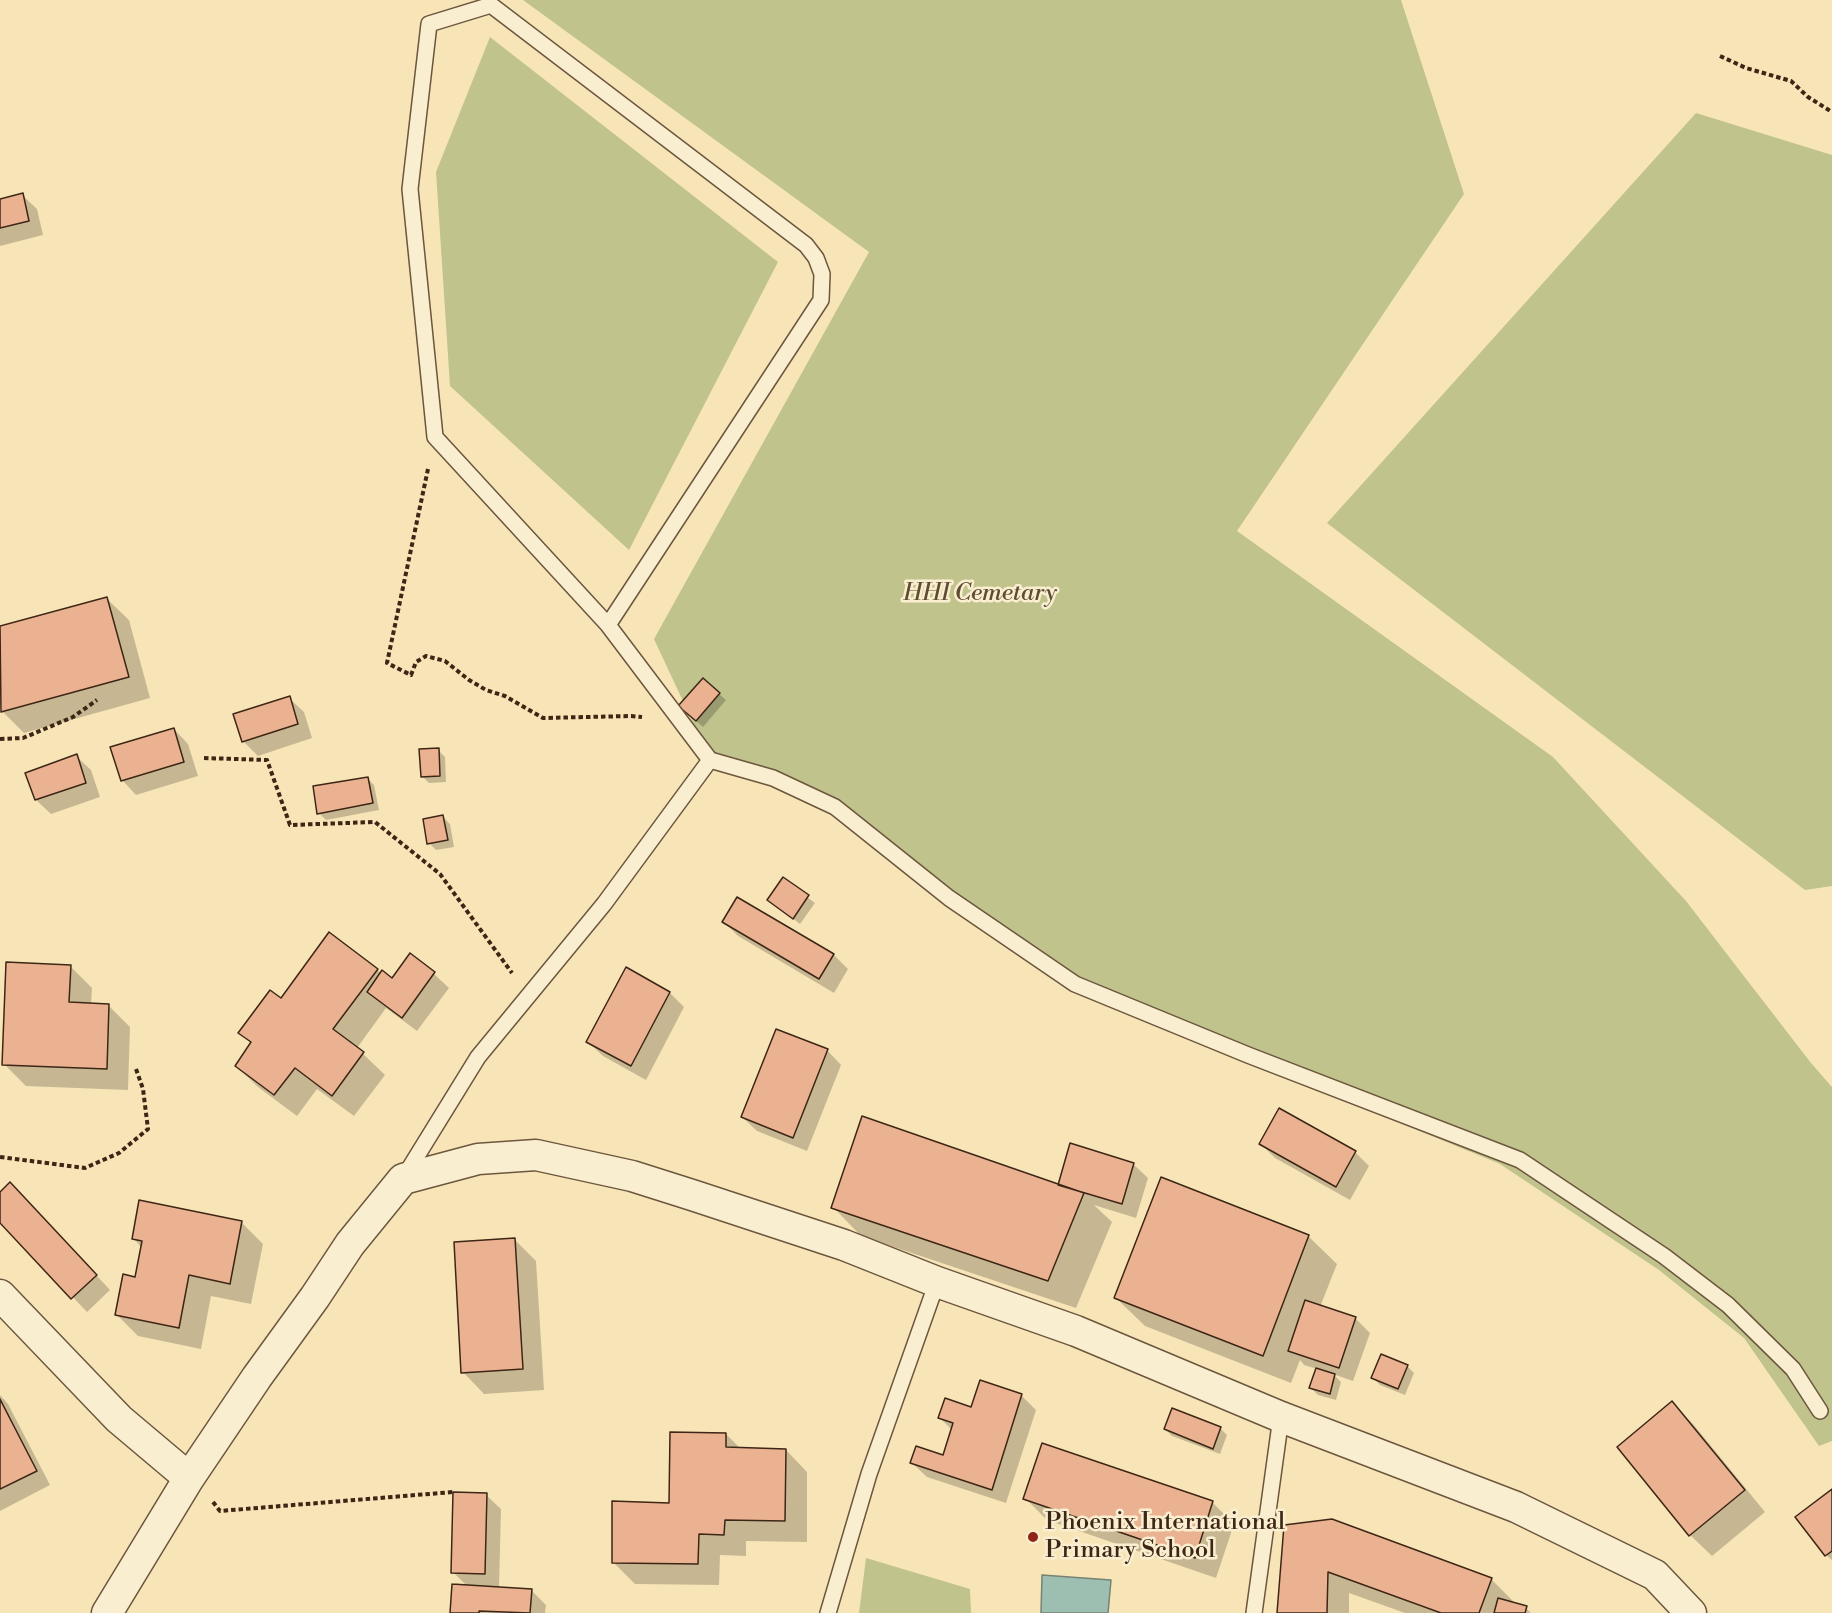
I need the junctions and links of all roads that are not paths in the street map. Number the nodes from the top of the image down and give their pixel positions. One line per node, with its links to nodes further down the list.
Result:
1 (608, 625): 1 (lane); 2 (lane)
2 (710, 760): 3 (lane); 6 (lane)
3 (403, 1179): 4 (street); 8 (street)
4 (937, 1282): 7 (street); 10 (lane)
5 (0, 1295): 8 (street)
6 (1820, 1411)
7 (1281, 1417): 11 (lane); 12 (street)
8 (189, 1478): 9 (street)
9 (107, 1613)
10 (828, 1613)
11 (1254, 1613)
12 (1691, 1613)

